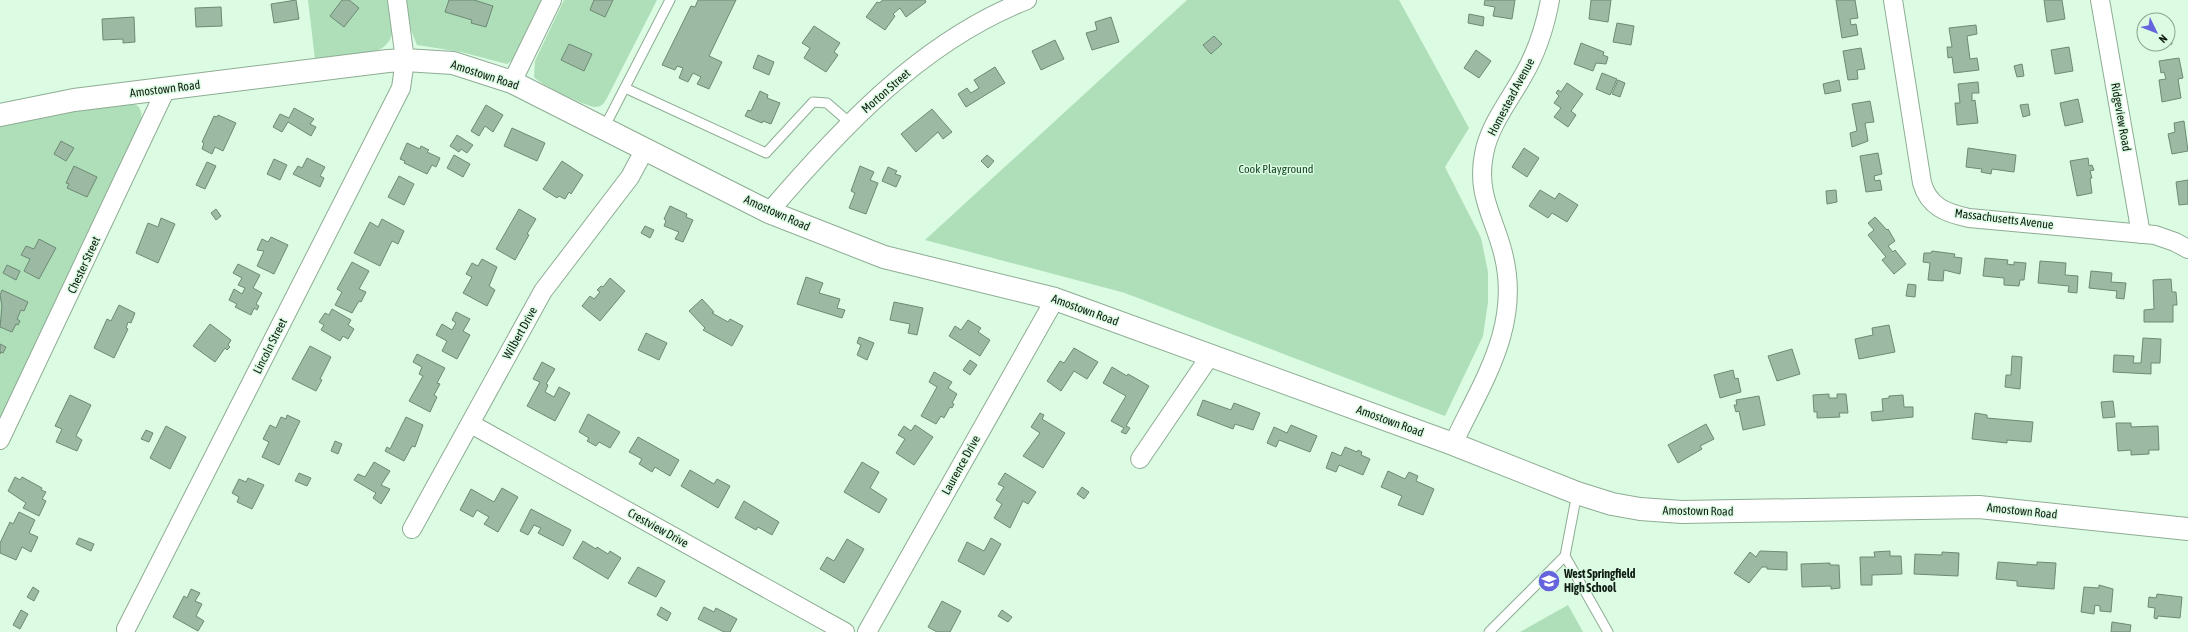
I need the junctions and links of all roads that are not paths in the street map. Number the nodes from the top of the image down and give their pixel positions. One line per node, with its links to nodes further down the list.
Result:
1 (397, 0): 8 (street, Lincoln Street)
2 (552, 0): 9 (street)
3 (670, 0): 11 (lane)
4 (1027, 0): 13 (street, Morton Street)
5 (1550, 0): 23 (street, Homestead Avenue)
6 (1893, 0): 17 (street, Massachusetts Avenue)
7 (2100, 0): 17 (street, Ridgeview Road)
8 (405, 60): 9 (street, Amostown Road); 10 (street, Amostown Road); 29 (street, Lincoln Street)
9 (512, 82): 14 (street, Amostown Road)
10 (166, 88): 12 (street, Amostown Road); 22 (street, Chester Street)
11 (625, 88): 13 (lane); 14 (lane)
12 (0, 115)
13 (850, 123): 16 (street, Morton Street)
14 (604, 128): 15 (street, Amostown Road)
15 (645, 149): 16 (street, Amostown Road); 21 (street, Wilbert Drive)
16 (769, 212): 19 (street, Amostown Road)
17 (2141, 234): 18 (street, Massachusetts Avenue)
18 (2188, 249)
19 (1055, 299): 20 (street, Amostown Road); 31 (street, Laurence Drive)
20 (1210, 356): 23 (street, Amostown Road); 24 (street)
21 (471, 424): 27 (street, Wilbert Drive); 30 (street, Crestview Drive)
22 (0, 440)
23 (1453, 444): 25 (street, Amostown Road)
24 (1140, 458)
25 (1577, 493): 26 (street, Amostown Road); 28 (lane)
26 (2188, 528)
27 (412, 529)
28 (1565, 556): 32 (lane); 33 (lane)
29 (126, 629)
30 (845, 632)
31 (867, 632)
32 (1489, 632)
33 (1608, 632)

